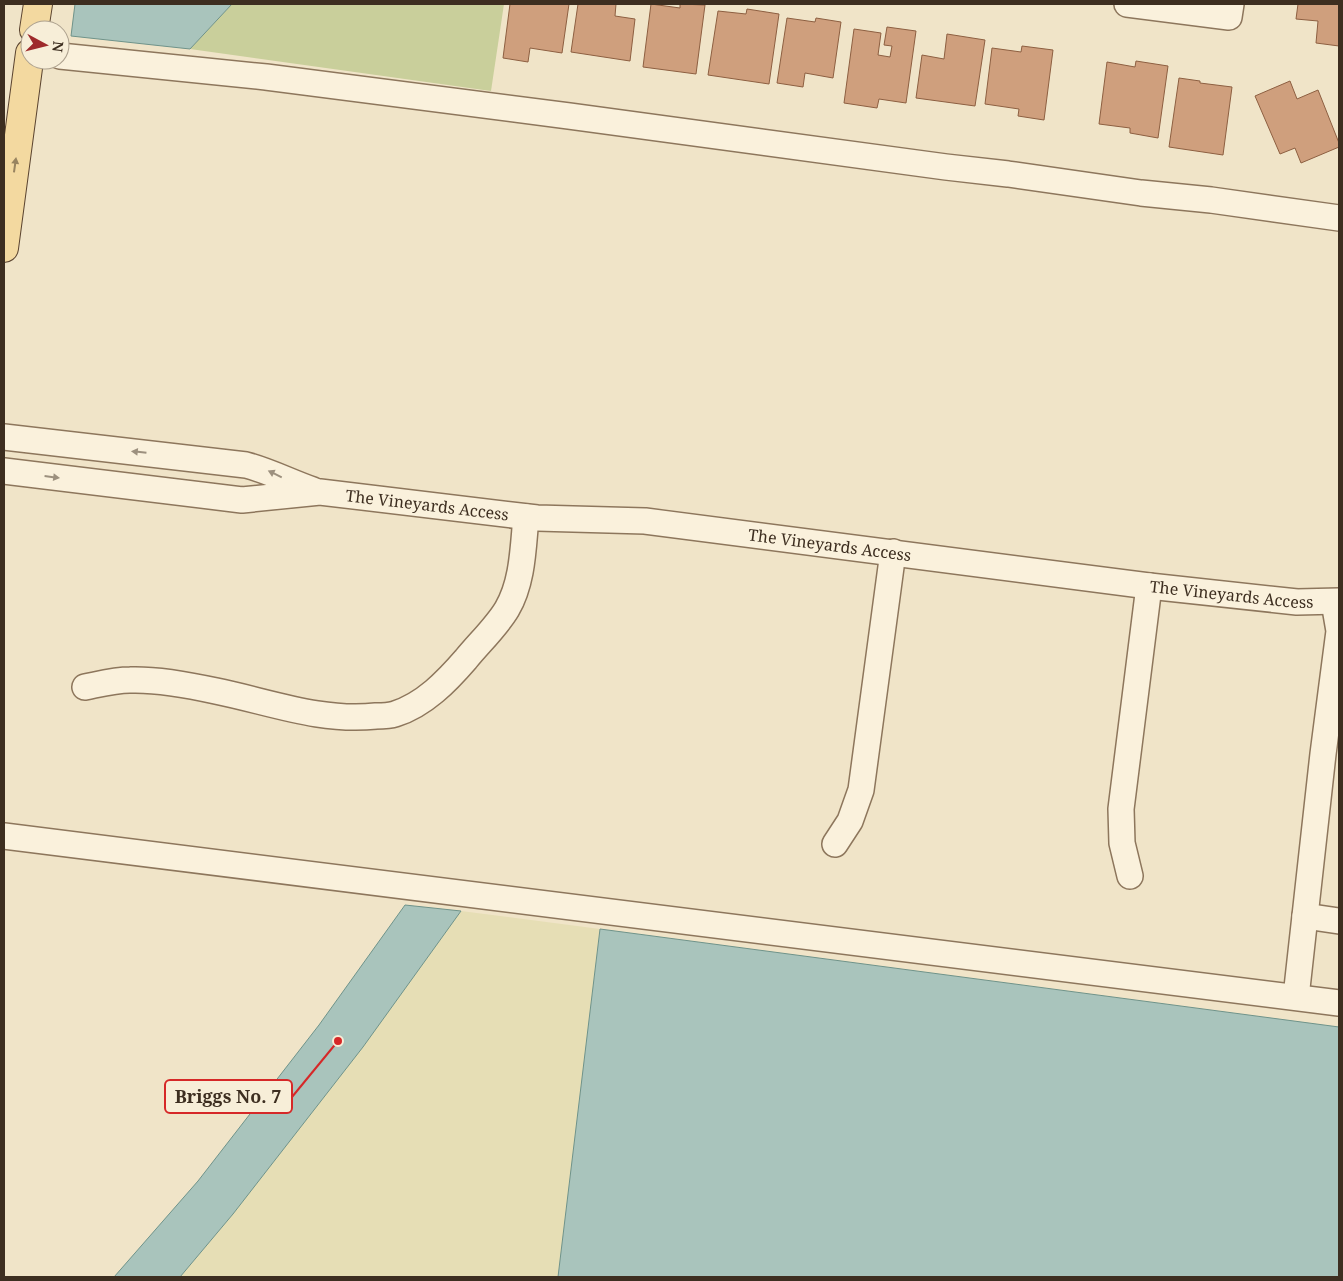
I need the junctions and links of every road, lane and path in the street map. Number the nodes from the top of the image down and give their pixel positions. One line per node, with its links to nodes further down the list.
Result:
1 (38, 4): 4 (main road)
2 (1127, 4): 3 (street)
3 (1230, 10)
4 (36, 20)
5 (70, 57): 7 (street)
6 (28, 70): 8 (main road, one-way to 6)
7 (1339, 218)
8 (4, 248)
9 (4, 437): 11 (street, The Vineyards Access, one-way to 9)
10 (4, 471): 11 (street, The Vineyards Access, one-way to 11)
11 (320, 492): 12 (street, The Vineyards Access)
12 (526, 517): 13 (street, The Vineyards Access); 16 (street)
13 (893, 552): 14 (street, The Vineyards Access); 19 (street)
14 (1149, 586): 15 (street, The Vineyards Access); 20 (street)
15 (1337, 602): 17 (street)
16 (85, 687)
17 (1334, 714): 21 (street)
18 (4, 836): 23 (street)
19 (835, 844)
20 (1130, 876)
21 (1304, 916): 22 (street); 23 (street)
22 (1339, 920)
23 (1296, 997): 24 (street)
24 (1339, 1003)

